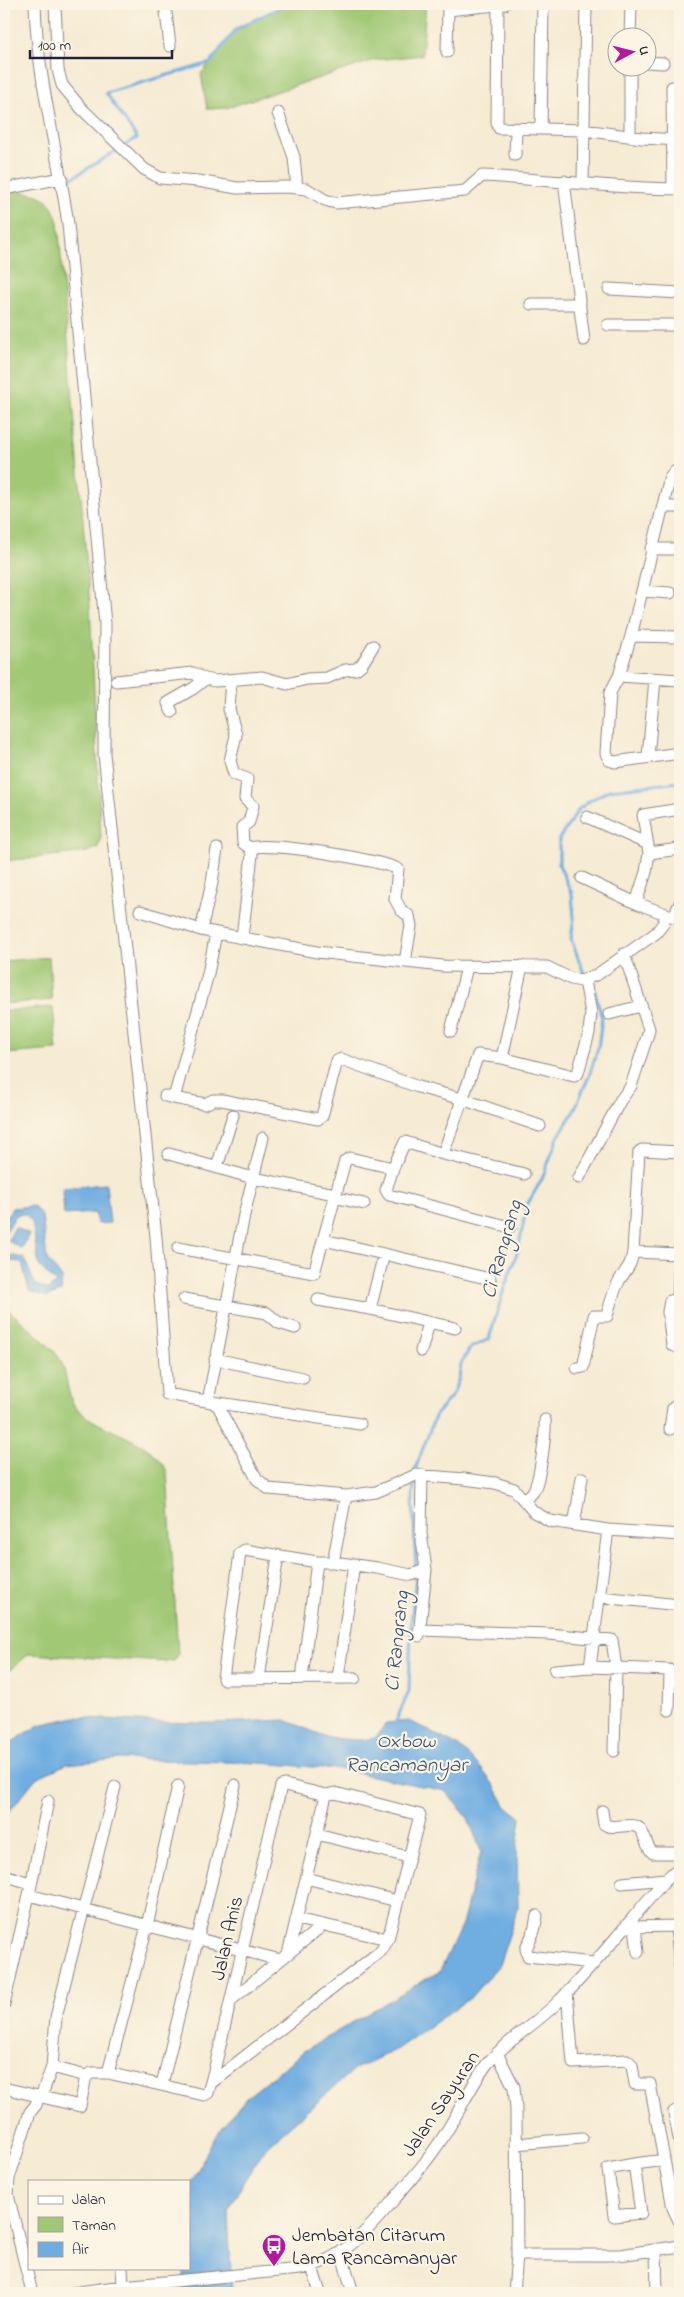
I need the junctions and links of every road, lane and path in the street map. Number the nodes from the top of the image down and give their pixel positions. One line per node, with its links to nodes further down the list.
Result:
1 (165, 4): 9 (street)
2 (501, 4): 10 (street); 17 (street)
3 (543, 4): 16 (street)
4 (586, 4): 18 (street)
5 (631, 4): 8 (street)
6 (55, 8): 7 (street); 25 (street)
7 (35, 9): 22 (street)
8 (630, 28)
9 (170, 46)
10 (447, 52)
11 (656, 63): 12 (street)
12 (663, 63)
13 (630, 78): 19 (street)
14 (672, 87): 20 (street)
15 (278, 113): 25 (street)
16 (541, 129): 17 (street); 18 (street)
17 (516, 130): 21 (street)
18 (584, 130): 19 (street); 24 (street)
19 (630, 137): 20 (street)
20 (677, 140): 27 (street)
21 (515, 155)
22 (62, 178): 26 (street); 113 (street)
23 (564, 181): 24 (street); 25 (street); 31 (street)
24 (584, 183): 27 (street)
25 (297, 188)
26 (4, 189)
27 (677, 189)
28 (608, 289): 29 (street)
29 (680, 293)
30 (531, 304): 31 (street)
31 (580, 304): 34 (street)
32 (608, 325): 33 (street)
33 (680, 325)
34 (584, 340)
35 (680, 471): 36 (street)
36 (663, 507): 37 (street); 38 (street)
37 (680, 508)
38 (651, 548): 39 (street); 40 (street)
39 (680, 549)
40 (642, 591): 41 (street); 42 (street)
41 (670, 593)
42 (631, 636): 43 (street); 45 (street)
43 (680, 637)
44 (373, 646): 47 (street)
45 (619, 676): 48 (street); 53 (street)
46 (205, 679): 47 (street); 50 (street); 51 (street)
47 (231, 680): 56 (street)
48 (655, 680): 49 (street); 53 (street)
49 (680, 680)
50 (116, 681)
51 (172, 712)
52 (680, 753): 53 (street)
53 (648, 757)
54 (680, 812): 57 (street)
55 (587, 817): 57 (street)
56 (250, 848): 67 (street); 69 (street)
57 (648, 848): 59 (street); 61 (street)
58 (217, 849): 65 (street)
59 (680, 850)
60 (582, 878): 61 (street)
61 (636, 903): 64 (street)
62 (680, 903): 64 (street)
63 (140, 911): 65 (street)
64 (674, 916): 68 (street)
65 (201, 930): 66 (street)
66 (216, 933): 67 (street); 77 (street)
67 (242, 937): 69 (street)
68 (624, 954): 72 (street); 73 (street)
69 (405, 962): 71 (street)
70 (522, 966): 71 (street); 72 (street); 76 (street)
71 (467, 967): 75 (street)
72 (591, 978): 76 (street)
73 (641, 1006): 74 (street); 88 (street)
74 (610, 1014)
75 (451, 1031)
76 (502, 1058): 77 (street)
77 (462, 1099): 79 (street); 83 (street)
78 (233, 1115): 84 (street)
79 (540, 1126)
80 (263, 1138): 87 (street)
81 (680, 1152): 95 (street)
82 (169, 1154): 84 (street)
83 (442, 1154): 85 (street); 86 (street)
84 (217, 1167): 87 (street)
85 (393, 1168): 89 (street); 91 (street)
86 (524, 1174)
87 (253, 1178): 89 (street); 98 (street)
88 (579, 1178)
89 (335, 1195): 90 (street); 92 (street)
90 (364, 1204)
91 (510, 1227)
92 (324, 1240): 96 (street); 98 (street)
93 (680, 1245): 97 (street)
94 (178, 1248): 98 (street)
95 (633, 1252): 97 (street); 111 (street)
96 (384, 1254): 99 (street); 104 (street)
97 (680, 1254): 101 (street)
98 (235, 1259): 103 (street)
99 (490, 1279)
100 (184, 1299): 103 (street)
101 (679, 1299): 108 (street)
102 (318, 1300): 104 (street)
103 (225, 1306): 106 (street); 110 (street)
104 (370, 1309): 105 (street)
105 (429, 1323): 107 (street); 109 (street)
106 (295, 1328)
107 (455, 1328)
108 (680, 1348)
109 (421, 1352)
110 (215, 1358): 112 (street); 113 (street)
111 (577, 1368)
112 (303, 1378)
113 (210, 1402): 116 (street); 120 (street)
114 (680, 1404): 117 (street)
115 (545, 1420): 121 (street)
116 (360, 1424)
117 (670, 1429)
118 (419, 1475): 120 (street); 121 (street); 129 (street)
119 (582, 1478): 122 (street)
120 (346, 1496): 127 (street)
121 (524, 1500): 122 (street)
122 (574, 1525): 123 (street)
123 (608, 1530): 124 (street); 130 (street)
124 (680, 1535)
125 (278, 1556): 126 (street); 136 (street); 136 (street)
126 (317, 1562): 127 (street); 137 (street)
127 (333, 1562): 128 (street)
128 (354, 1564): 129 (street); 138 (street)
129 (419, 1573): 132 (street)
130 (600, 1596): 131 (street); 132 (street)
131 (680, 1604)
132 (594, 1638): 133 (street); 134 (street)
133 (590, 1667): 134 (street); 135 (street)
134 (616, 1668): 140 (street); 142 (street)
135 (555, 1670)
136 (259, 1678): 137 (street)
137 (302, 1678): 138 (street)
138 (338, 1678): 139 (street)
139 (355, 1678)
140 (675, 1690): 141 (street)
141 (669, 1710)
142 (614, 1751)
143 (235, 1785): 166 (street)
144 (178, 1786): 162 (street)
145 (115, 1787): 159 (street)
146 (326, 1795): 149 (street); 151 (street); 168 (street, Jalan Anis)
147 (48, 1801): 157 (street)
148 (602, 1811): 150 (street)
149 (317, 1834): 151 (street); 154 (street)
150 (680, 1852)
151 (408, 1857): 158 (street)
152 (680, 1867): 155 (street, Jalan Sayuran)
153 (4, 1875): 157 (street)
154 (306, 1878): 158 (street); 161 (street)
155 (666, 1879): 156 (street); 165 (street, Jalan Sayuran)
156 (622, 1883)
157 (30, 1889): 159 (street); 175 (street)
158 (397, 1900): 167 (street)
159 (84, 1909): 162 (street); 177 (street)
160 (537, 1916): 171 (street)
161 (296, 1919): 163 (street); 170 (street)
162 (147, 1926): 166 (street); 178 (street)
163 (322, 1926): 167 (street); 170 (street)
164 (678, 1926): 165 (street); 172 (street)
165 (630, 1927): 169 (street); 171 (street, Jalan Sayuran)
166 (196, 1939): 168 (street); 181 (street)
167 (388, 1939): 180 (street)
168 (242, 1950): 170 (street); 174 (street, Jalan Anis)
169 (638, 1952)
170 (284, 1957): 174 (street)
171 (593, 1963): 173 (street, Jalan Sayuran)
172 (680, 1967)
173 (567, 1992): 176 (street, Jalan Sayuran); 189 (street)
174 (231, 2000): 180 (street, Jalan Anis)
175 (4, 2004)
176 (497, 2053): 186 (street); 195 (street, Jalan Sayuran)
177 (52, 2067): 179 (street); 183 (street)
178 (108, 2073): 179 (street); 181 (street)
179 (86, 2076): 183 (street)
180 (211, 2083): 181 (street, Jalan Anis)
181 (162, 2084)
182 (4, 2088): 183 (street)
183 (37, 2096): 201 (street)
184 (680, 2109): 187 (street)
185 (582, 2138): 186 (street)
186 (516, 2144): 196 (street)
187 (680, 2144)
188 (680, 2149): 189 (street)
189 (664, 2156): 190 (street); 191 (street)
190 (634, 2164): 190 (street)
191 (677, 2212): 192 (street)
192 (680, 2223)
193 (680, 2246): 194 (street)
194 (656, 2250): 196 (street); 206 (street)
195 (342, 2252): 197 (street, Jalan Sayuran); 204 (street)
196 (518, 2255): 205 (street)
197 (312, 2267): 200 (street, Jalan Sayuran); 203 (street)
198 (122, 2270): 199 (street)
199 (123, 2286): 200 (street, Jalan Sayuran); 202 (street, Jalan Sayuran)
200 (162, 2286)
201 (32, 2293)
202 (72, 2293)
203 (320, 2293)
204 (353, 2293)
205 (514, 2293)
206 (657, 2293)

